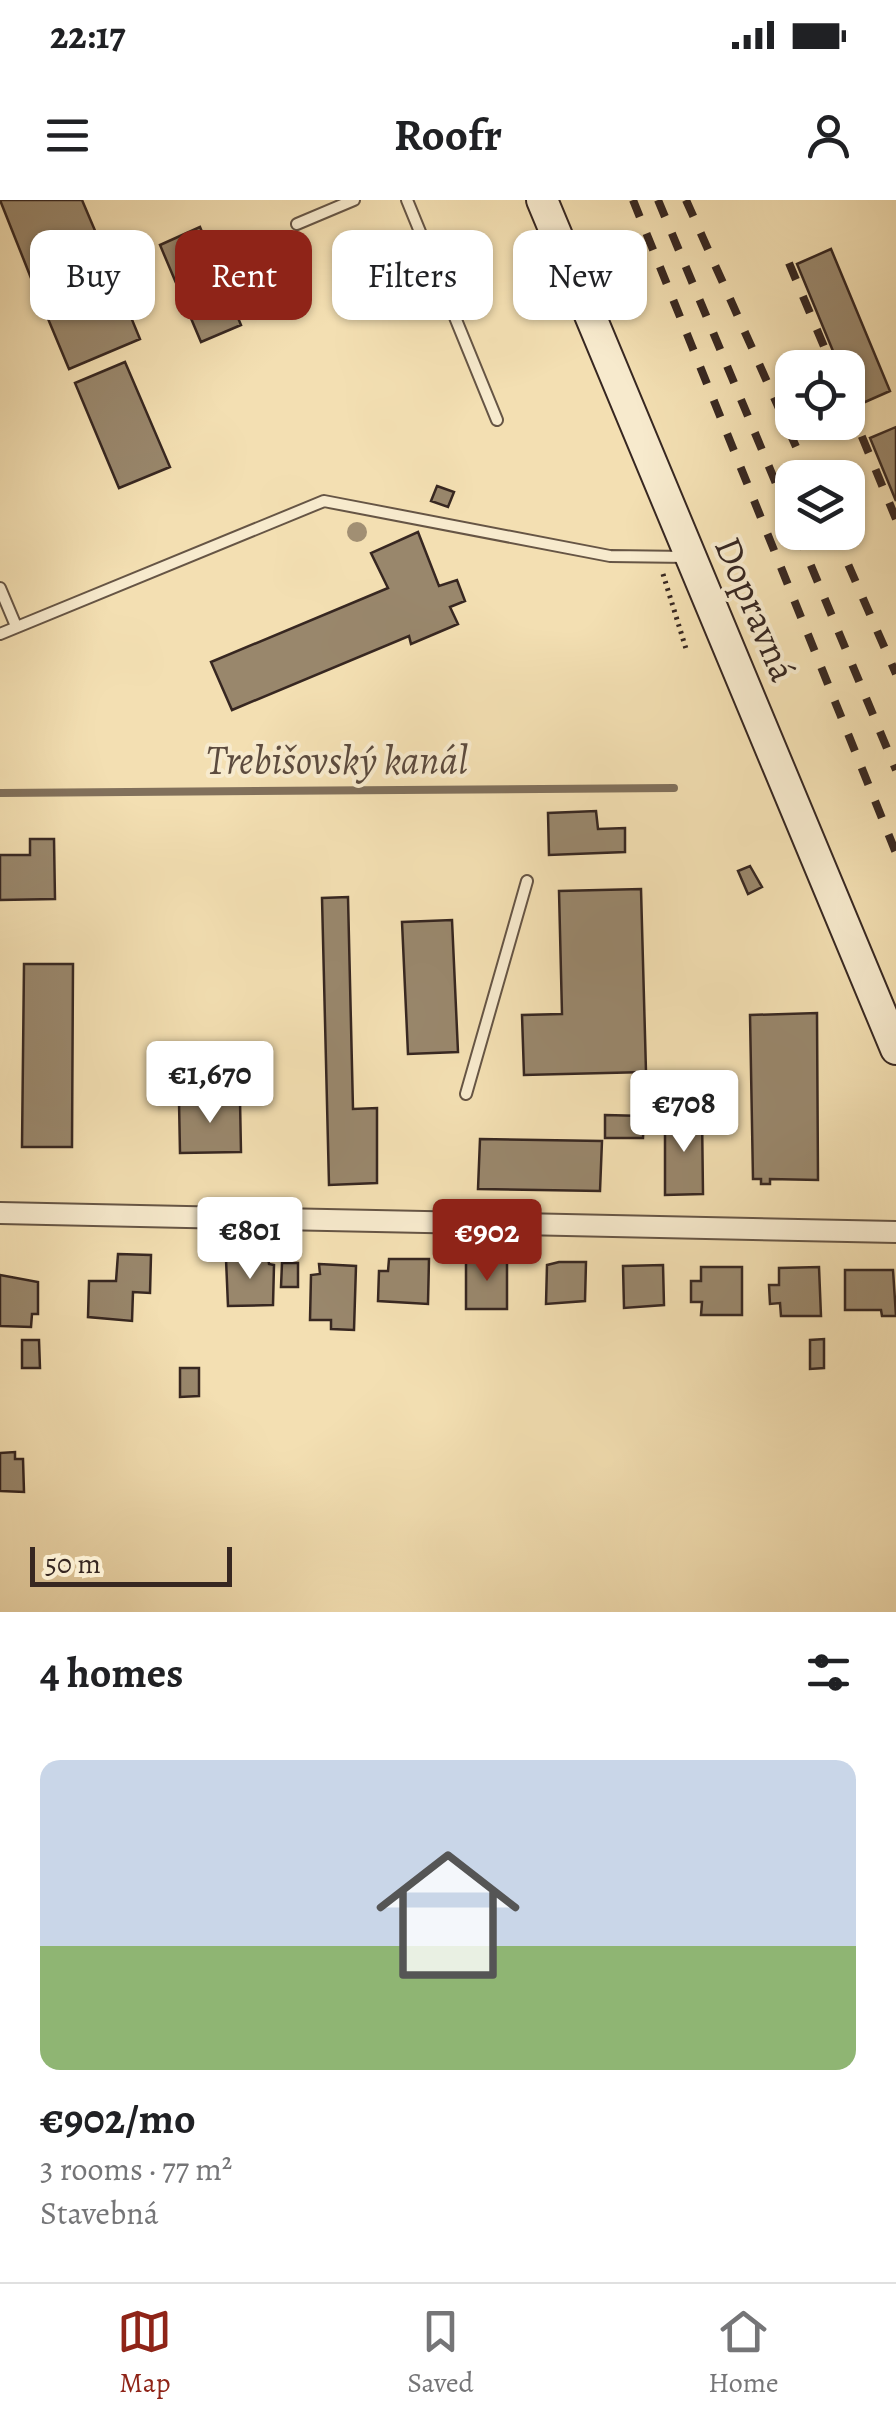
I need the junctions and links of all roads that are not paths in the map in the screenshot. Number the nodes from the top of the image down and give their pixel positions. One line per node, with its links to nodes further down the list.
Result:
1 (354, 200): 4 (lane)
2 (407, 200): 5 (lane)
3 (542, 200): 6 (street, Dopravná)
4 (296, 224)
5 (497, 420)
6 (691, 558): 8 (lane); 11 (street, Dopravná)
7 (0, 588): 8 (lane)
8 (16, 626): 9 (lane)
9 (0, 634)
10 (526, 881): 12 (lane)
11 (896, 1049)
12 (466, 1094)
13 (0, 1213): 14 (street)
14 (896, 1232)

